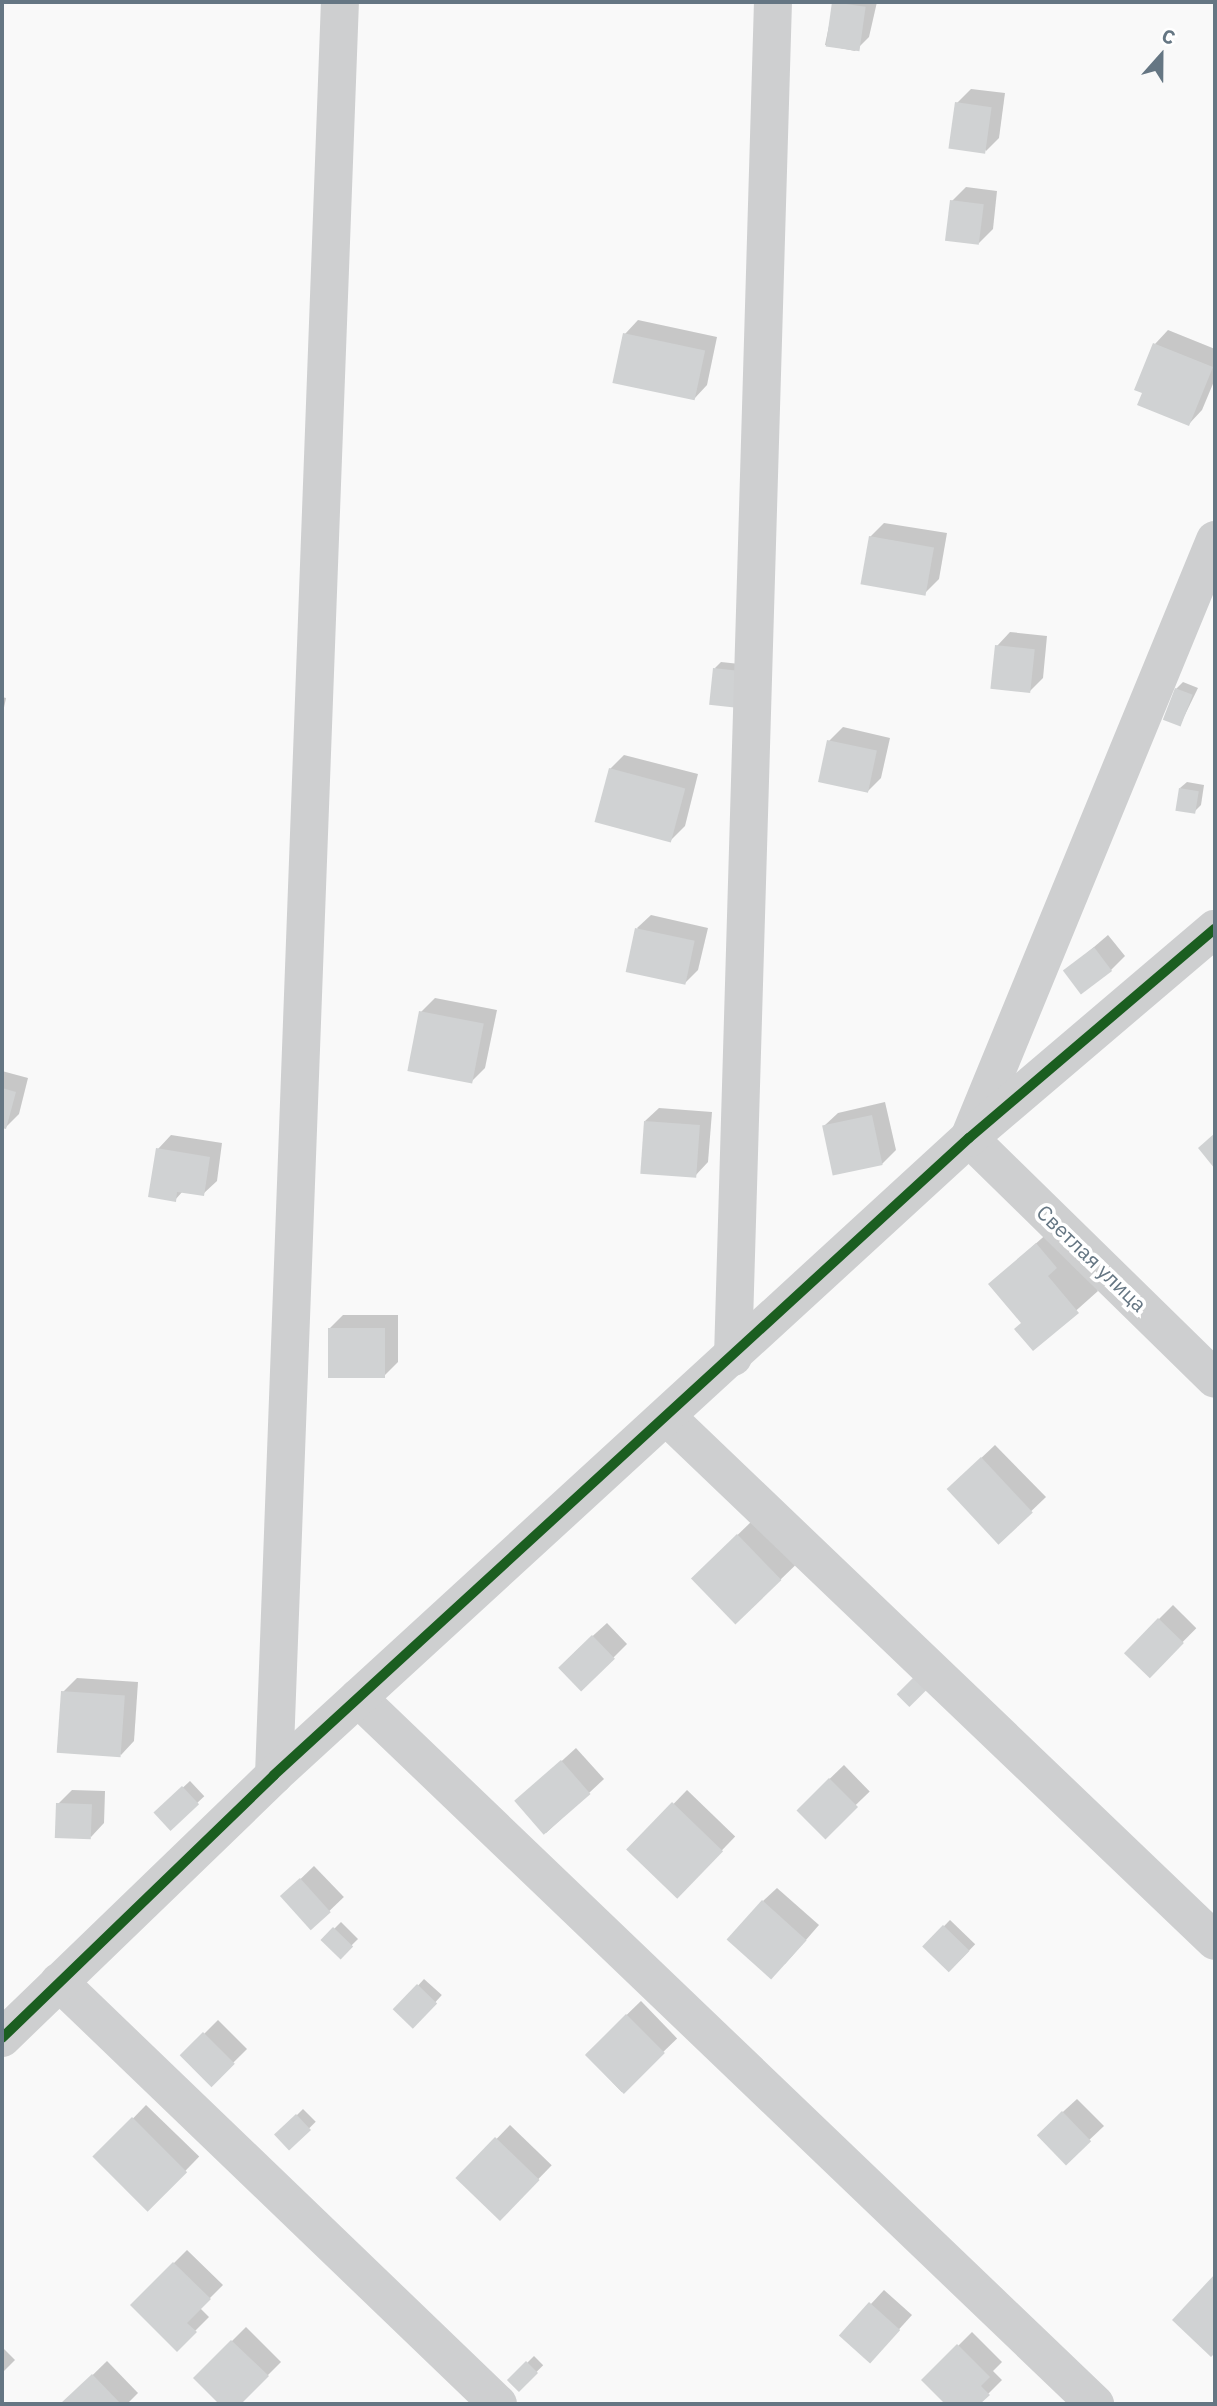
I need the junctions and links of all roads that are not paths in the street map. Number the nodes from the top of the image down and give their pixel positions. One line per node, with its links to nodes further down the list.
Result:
1 (340, 2): 10 (street)
2 (773, 2): 6 (street)
3 (1215, 540): 5 (street)
4 (1215, 929): 5 (street)
5 (969, 1138): 6 (street); 7 (street, Светлая улица)
6 (733, 1357): 8 (street)
7 (1215, 1379)
8 (667, 1417): 9 (street); 11 (street)
9 (358, 1698): 10 (street); 15 (street)
10 (274, 1775): 12 (street)
11 (1215, 1941)
12 (59, 1982): 13 (street); 14 (street)
13 (2, 2038)
14 (498, 2404)
15 (1095, 2404)

